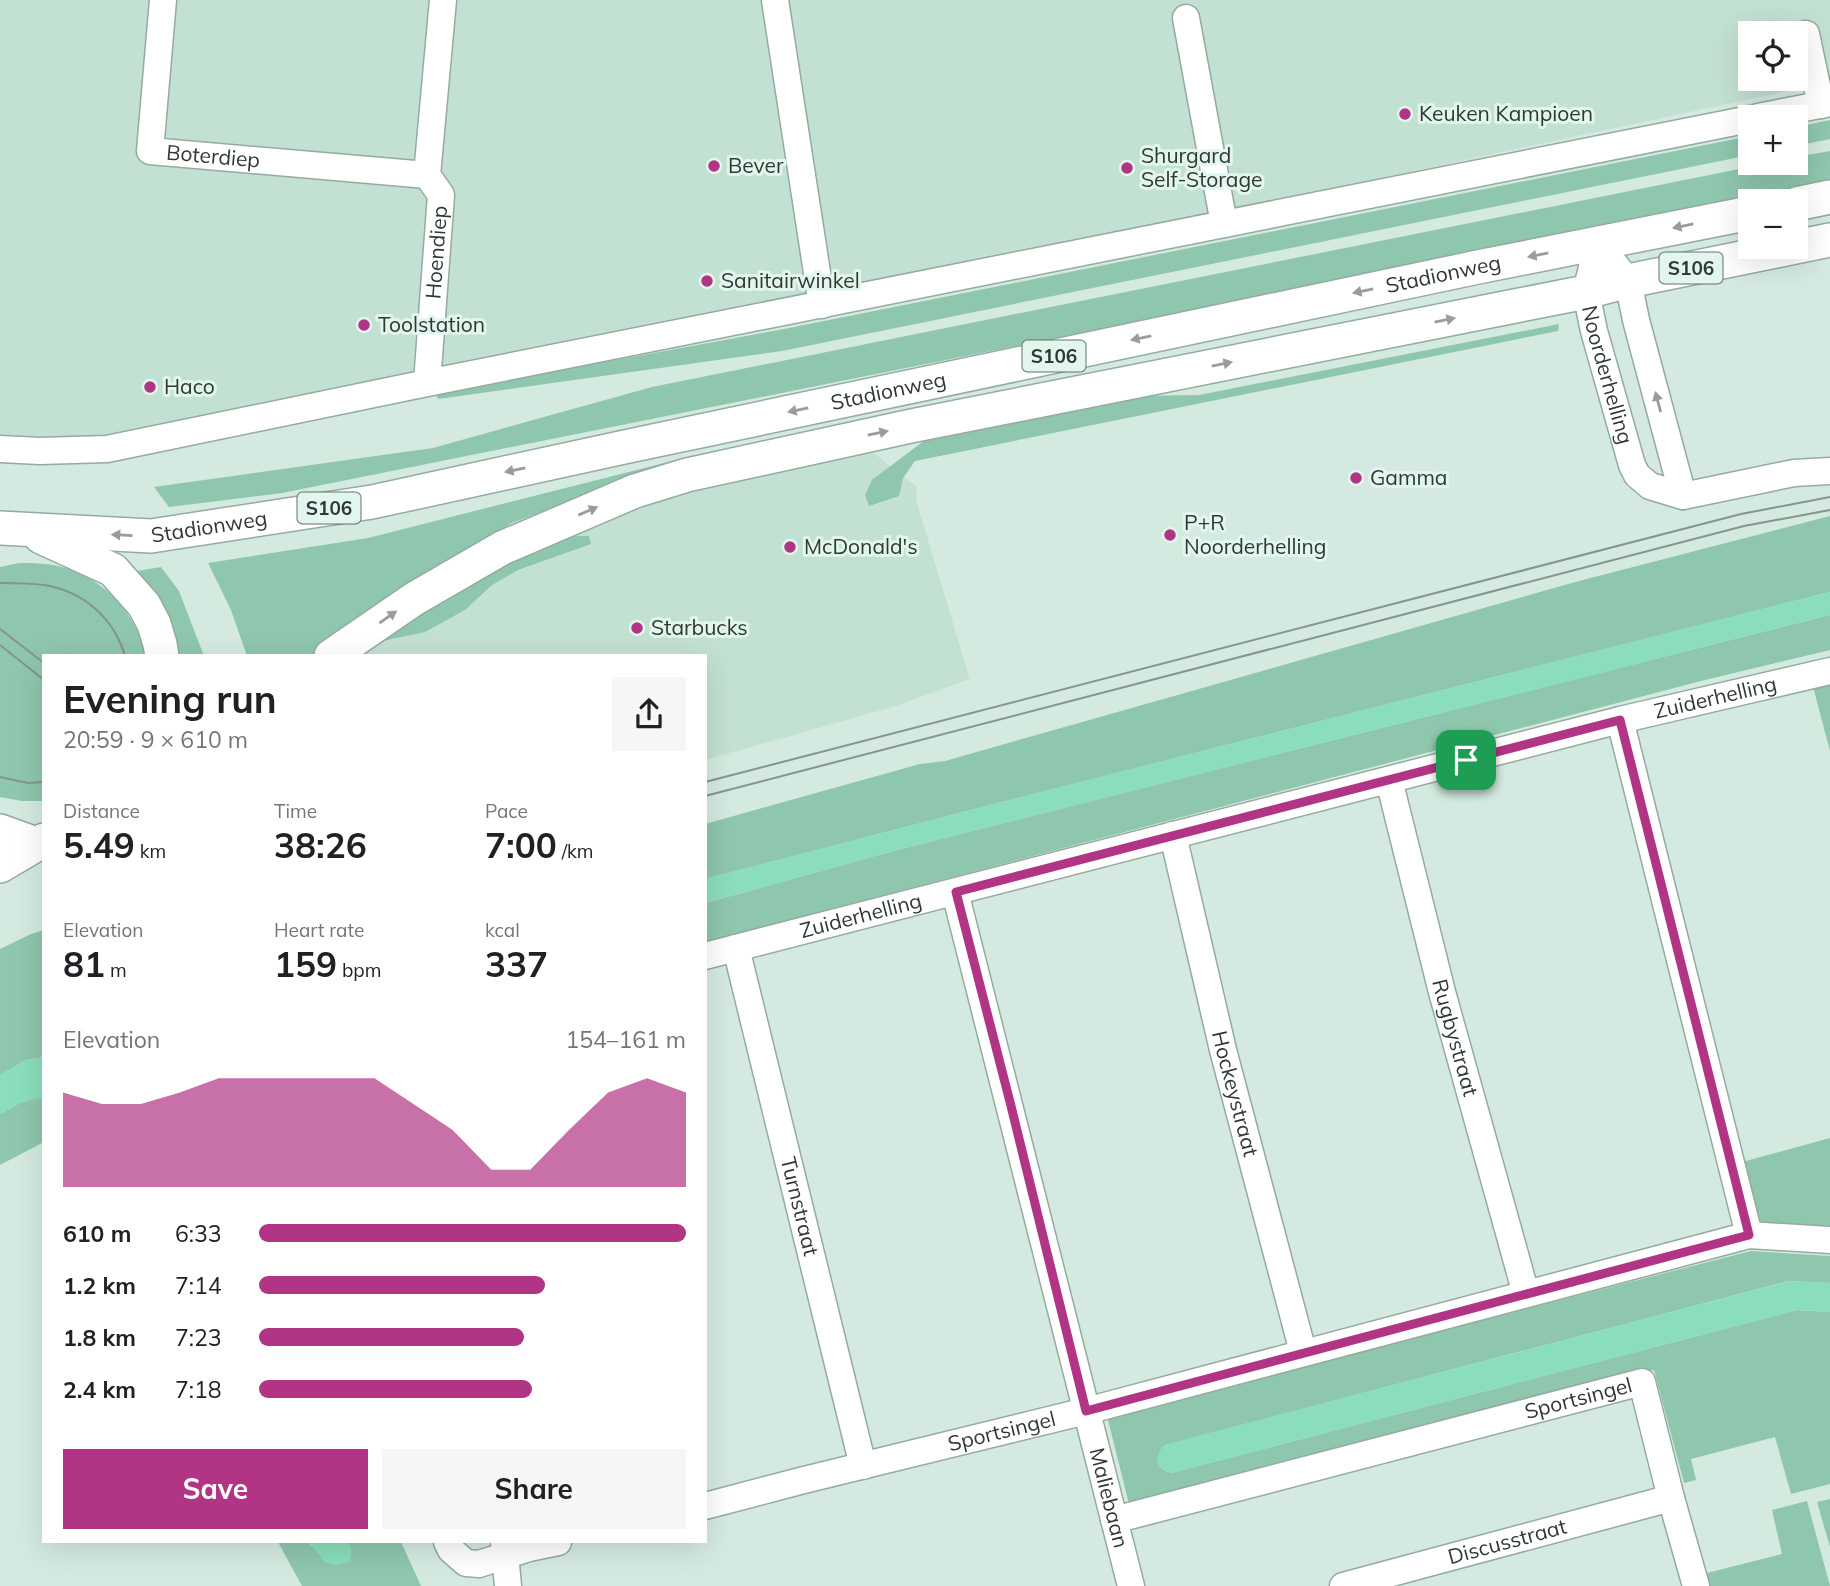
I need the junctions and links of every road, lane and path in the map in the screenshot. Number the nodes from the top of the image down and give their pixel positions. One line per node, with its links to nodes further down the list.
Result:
1 (163, 0): 9 (street, Boterdiep)
2 (443, 0): 9 (street, Hoendiep)
3 (775, 0): 18 (street)
4 (1186, 18): 13 (street)
5 (1808, 41): 6 (street)
6 (1826, 104): 7 (street)
7 (1808, 107)
8 (1738, 121): 13 (street)
9 (427, 175): 19 (street, Hoendiep)
10 (1830, 197): 11 (main road)
11 (1808, 202)
12 (1738, 215): 15 (main road, Stadionweg / S106, one-way to 15)
13 (1224, 223): 18 (street)
14 (1830, 240): 16 (main road, Stadionweg / S106)
15 (1598, 243): 16 (street, Noorderhelling); 17 (street, Noorderhelling); 23 (main road, Stadionweg / S106, one-way to 23)
16 (1628, 281): 17 (main road, Stadionweg / S106); 22 (street, Noorderhelling, one-way to 16)
17 (1586, 292): 22 (street, Noorderhelling); 25 (main road, Stadionweg / S106, one-way to 17)
18 (822, 305): 19 (street)
19 (427, 383): 20 (street)
20 (0, 449)
21 (1830, 471): 22 (street, Noorderhelling)
22 (1683, 496)
23 (8, 533): 24 (main road, Stadionweg)
24 (162, 654)
25 (334, 654)
26 (1830, 671): 27 (street, Zuiderhelling)
27 (1620, 720): 28 (street, Zuiderhelling); 36 (street)
28 (1389, 780): 30 (street, Zuiderhelling); 38 (street, Rugbystraat)
29 (0, 831): 31 (main road)
30 (1173, 835): 33 (street, Zuiderhelling); 39 (street, Hockeystraat)
31 (41, 844): 32 (main road)
32 (0, 866)
33 (956, 892): 34 (street, Zuiderhelling); 40 (street, Maliebaan)
34 (736, 948): 35 (street, Zuiderhelling); 41 (street, Turnstraat)
35 (707, 955)
36 (1749, 1235): 37 (street, Sportsingel); 38 (street, Sportsingel)
37 (1830, 1240)
38 (1526, 1294): 39 (street, Sportsingel)
39 (1303, 1352): 40 (street, Sportsingel)
40 (1086, 1411): 41 (street, Sportsingel); 44 (street, Maliebaan)
41 (863, 1466): 43 (street, Sportsingel)
42 (1671, 1498): 44 (street, Sportsingel); 50 (street, Discusstraat); 51 (street)
43 (707, 1505)
44 (1114, 1520): 49 (street, Maliebaan)
45 (448, 1543): 47 (street)
46 (553, 1543): 47 (street)
47 (496, 1554): 48 (street)
48 (508, 1586)
49 (1130, 1586)
50 (1343, 1586)
51 (1696, 1586)

